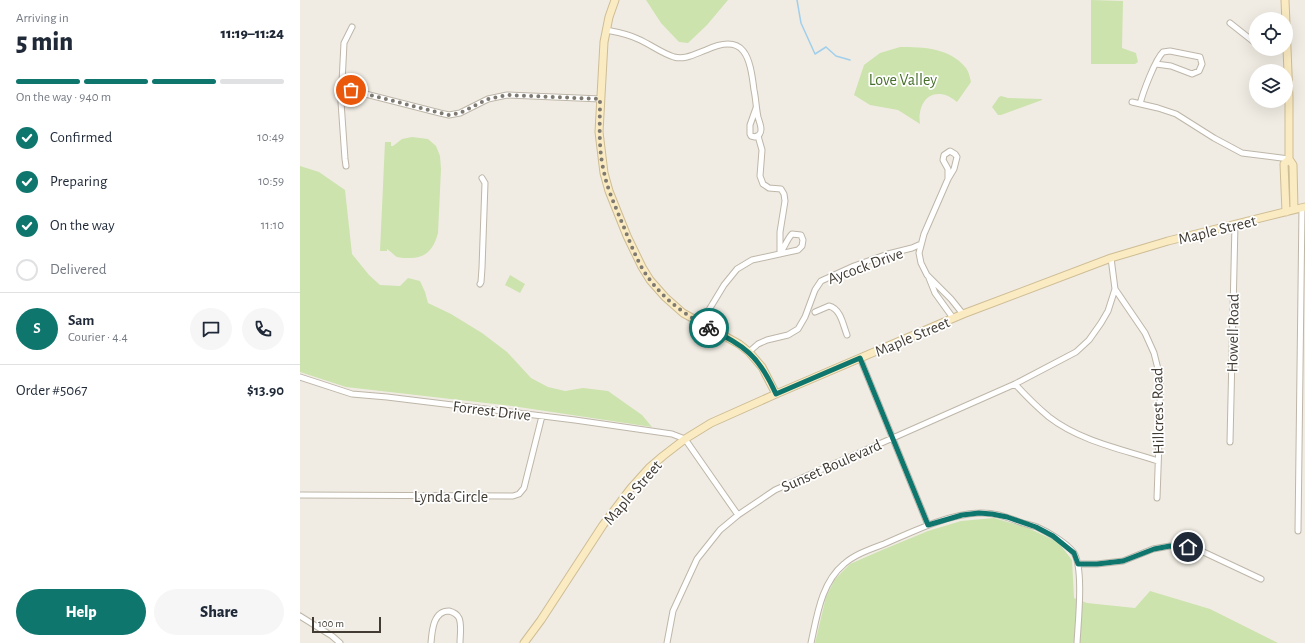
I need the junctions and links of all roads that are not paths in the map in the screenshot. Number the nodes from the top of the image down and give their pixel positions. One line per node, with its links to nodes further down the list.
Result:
1 (615, 0): 5 (main road)
2 (1285, 0): 14 (main road)
3 (1230, 23): 6 (street)
4 (352, 27): 8 (street)
5 (606, 30): 9 (main road); 12 (street)
6 (1249, 38)
7 (1156, 64): 7 (street); 11 (street)
8 (342, 88): 9 (street); 15 (street)
9 (600, 99): 30 (main road)
10 (1132, 102): 11 (street)
11 (1140, 104): 14 (street)
12 (756, 108): 13 (street); 13 (street)
13 (758, 136): 22 (street)
14 (1289, 159): 18 (main road); 19 (main road)
15 (346, 166)
16 (482, 178): 25 (street)
17 (948, 179): 17 (street); 21 (street)
18 (1300, 208): 19 (main road, Maple Street); 46 (street)
19 (1286, 212): 20 (main road, Maple Street)
20 (1235, 224): 23 (main road, Maple Street); 40 (street, Howell Road)
21 (921, 244): 24 (street); 32 (street, Aycock Drive)
22 (780, 253): 22 (street); 30 (street)
23 (1111, 258): 26 (street, Sunset Boulevard); 28 (main road, Maple Street)
24 (928, 275): 28 (street); 29 (street)
25 (480, 284)
26 (1115, 289): 35 (street, Sunset Boulevard); 41 (street, Hillcrest Road)
27 (815, 312): 31 (street)
28 (963, 314): 29 (main road, Maple Street)
29 (953, 318): 33 (main road, Maple Street)
30 (701, 324): 32 (main road)
31 (847, 335)
32 (749, 352): 36 (main road)
33 (860, 358): 36 (main road, Maple Street); 38 (street)
34 (300, 377): 37 (street, Forrest Drive)
35 (1016, 384): 38 (street, Sunset Boulevard); 41 (street)
36 (776, 394): 39 (main road, Maple Street)
37 (542, 416): 39 (street, Forrest Drive); 42 (street, Lynda Circle)
38 (894, 437): 44 (street, Sunset Boulevard); 45 (street)
39 (685, 439): 44 (street); 53 (main road, Maple Street)
40 (1230, 442)
41 (1158, 461): 43 (street, Hillcrest Road)
42 (300, 495)
43 (1158, 498)
44 (738, 515): 54 (street, Sunset Boulevard)
45 (928, 525): 47 (street); 55 (street)
46 (1298, 531)
47 (1078, 564): 48 (street); 56 (street)
48 (1261, 579)
49 (300, 616): 50 (street)
50 (340, 643)
51 (431, 643): 52 (street)
52 (460, 643)
53 (524, 643)
54 (667, 643)
55 (811, 643)
56 (1077, 643)

